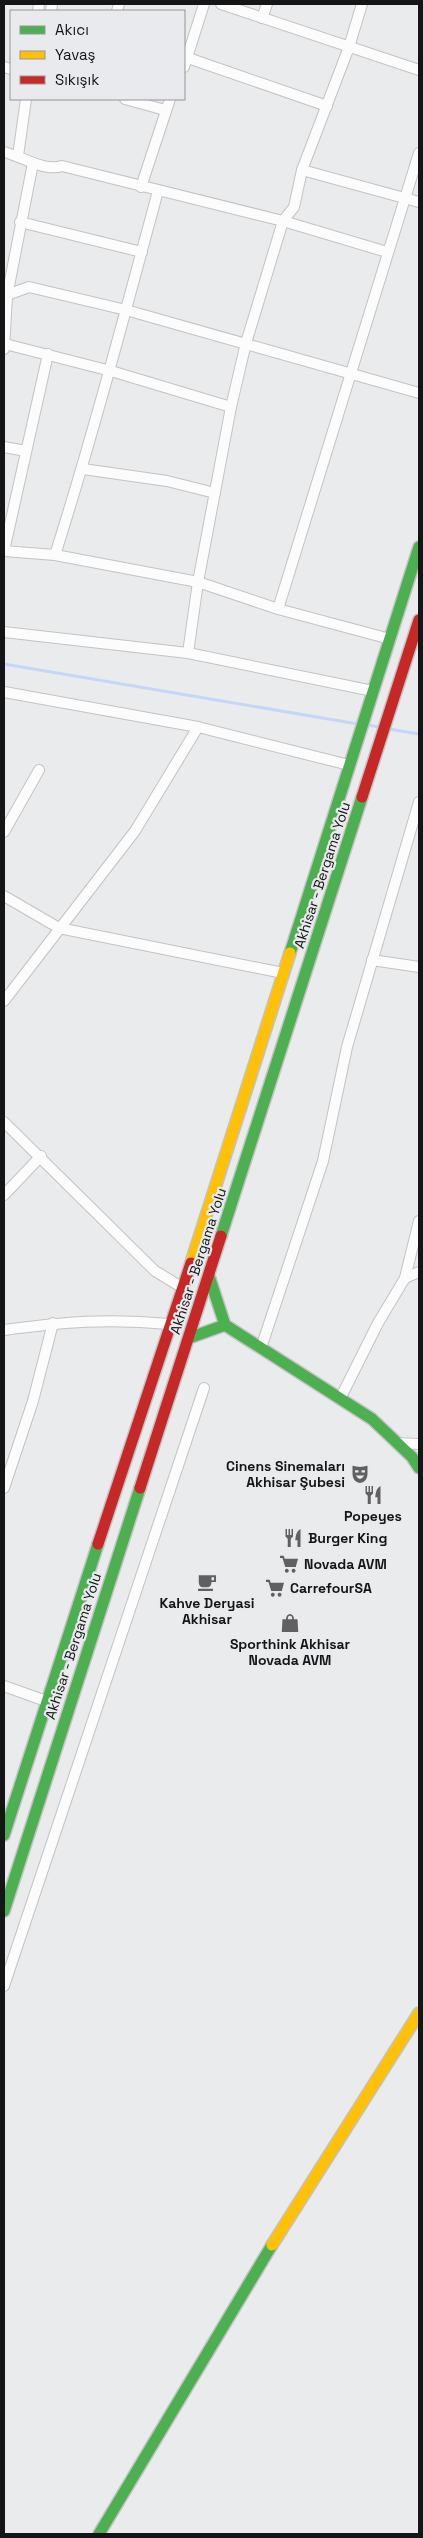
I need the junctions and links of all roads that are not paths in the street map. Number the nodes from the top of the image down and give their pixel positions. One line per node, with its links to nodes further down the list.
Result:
1 (204, 4): 7 (street)
2 (221, 4): 5 (street)
3 (267, 4): 5 (street)
4 (362, 4): 6 (street)
5 (262, 18): 6 (street)
6 (349, 47): 8 (street); 12 (street)
7 (186, 63): 12 (street)
8 (419, 70)
9 (26, 100): 16 (street)
10 (129, 100): 13 (street)
11 (170, 100): 13 (street)
12 (327, 106): 18 (street)
13 (166, 110): 19 (street)
14 (4, 152): 16 (street)
15 (419, 153): 21 (street)
16 (18, 156): 17 (street)
17 (33, 163): 19 (street); 24 (street)
18 (302, 170): 21 (street); 23 (street)
19 (141, 187): 20 (street)
20 (158, 191): 23 (street); 25 (street)
21 (404, 198): 22 (street); 26 (street)
22 (419, 202)
23 (283, 221): 26 (street); 29 (street)
24 (20, 222): 25 (street); 27 (street)
25 (142, 252): 28 (street)
26 (387, 252): 33 (street)
27 (5, 296): 28 (street); 30 (street)
28 (126, 310): 29 (street); 32 (street)
29 (246, 343): 33 (street); 35 (street)
30 (4, 347): 31 (street)
31 (48, 354): 32 (street); 37 (street)
32 (111, 371): 35 (street); 38 (street)
33 (351, 372): 34 (street); 44 (street)
34 (419, 393)
35 (232, 407): 39 (street)
36 (4, 447): 37 (street)
37 (26, 451): 41 (street)
38 (83, 469): 39 (street); 42 (street)
39 (215, 493): 43 (street)
40 (419, 548): 47 (main road, Akhisar - Bergama Yolu)
41 (4, 551): 42 (street)
42 (55, 555): 43 (street)
43 (198, 582): 44 (street); 48 (street)
44 (278, 609): 47 (street)
45 (419, 620): 67 (main road, Akhisar - Bergama Yolu)
46 (4, 632): 48 (street)
47 (390, 639): 49 (main road, Akhisar - Bergama Yolu)
48 (188, 653): 49 (street)
49 (373, 691): 52 (main road, Akhisar - Bergama Yolu)
50 (4, 692): 51 (street)
51 (198, 726): 52 (street); 57 (street)
52 (349, 765): 60 (main road, Akhisar - Bergama Yolu)
53 (39, 770): 55 (street)
54 (419, 802): 58 (street)
55 (4, 832)
56 (4, 896): 57 (street)
57 (60, 928): 60 (street); 61 (street)
58 (372, 960): 59 (street); 75 (street)
59 (419, 968)
60 (283, 973): 69 (main road, Akhisar - Bergama Yolu)
61 (4, 1002)
62 (4, 1122): 63 (street)
63 (41, 1156): 64 (street); 69 (street)
64 (4, 1195)
65 (419, 1221): 68 (street)
66 (419, 1272): 68 (street)
67 (209, 1276): 72 (main road); 74 (main road, Akhisar - Bergama Yolu)
68 (405, 1278): 77 (street)
69 (183, 1288): 71 (main road, Akhisar - Bergama Yolu)
70 (53, 1323): 71 (street); 73 (street); 81 (street)
71 (169, 1324): 83 (main road, Akhisar - Bergama Yolu)
72 (225, 1325): 74 (main road); 75 (main road)
73 (4, 1330)
74 (189, 1338): 85 (main road, Akhisar - Bergama Yolu)
75 (261, 1348): 77 (main road)
76 (204, 1388): 86 (street)
77 (340, 1399): 78 (main road)
78 (397, 1443): 79 (street); 80 (main road)
79 (419, 1444)
80 (419, 1468)
81 (4, 1488)
82 (4, 1686): 83 (street)
83 (46, 1701): 84 (main road, Akhisar - Bergama Yolu)
84 (4, 1835)
85 (4, 1911)
86 (4, 1986)
87 (419, 2013): 88 (main road)
88 (98, 2534)

